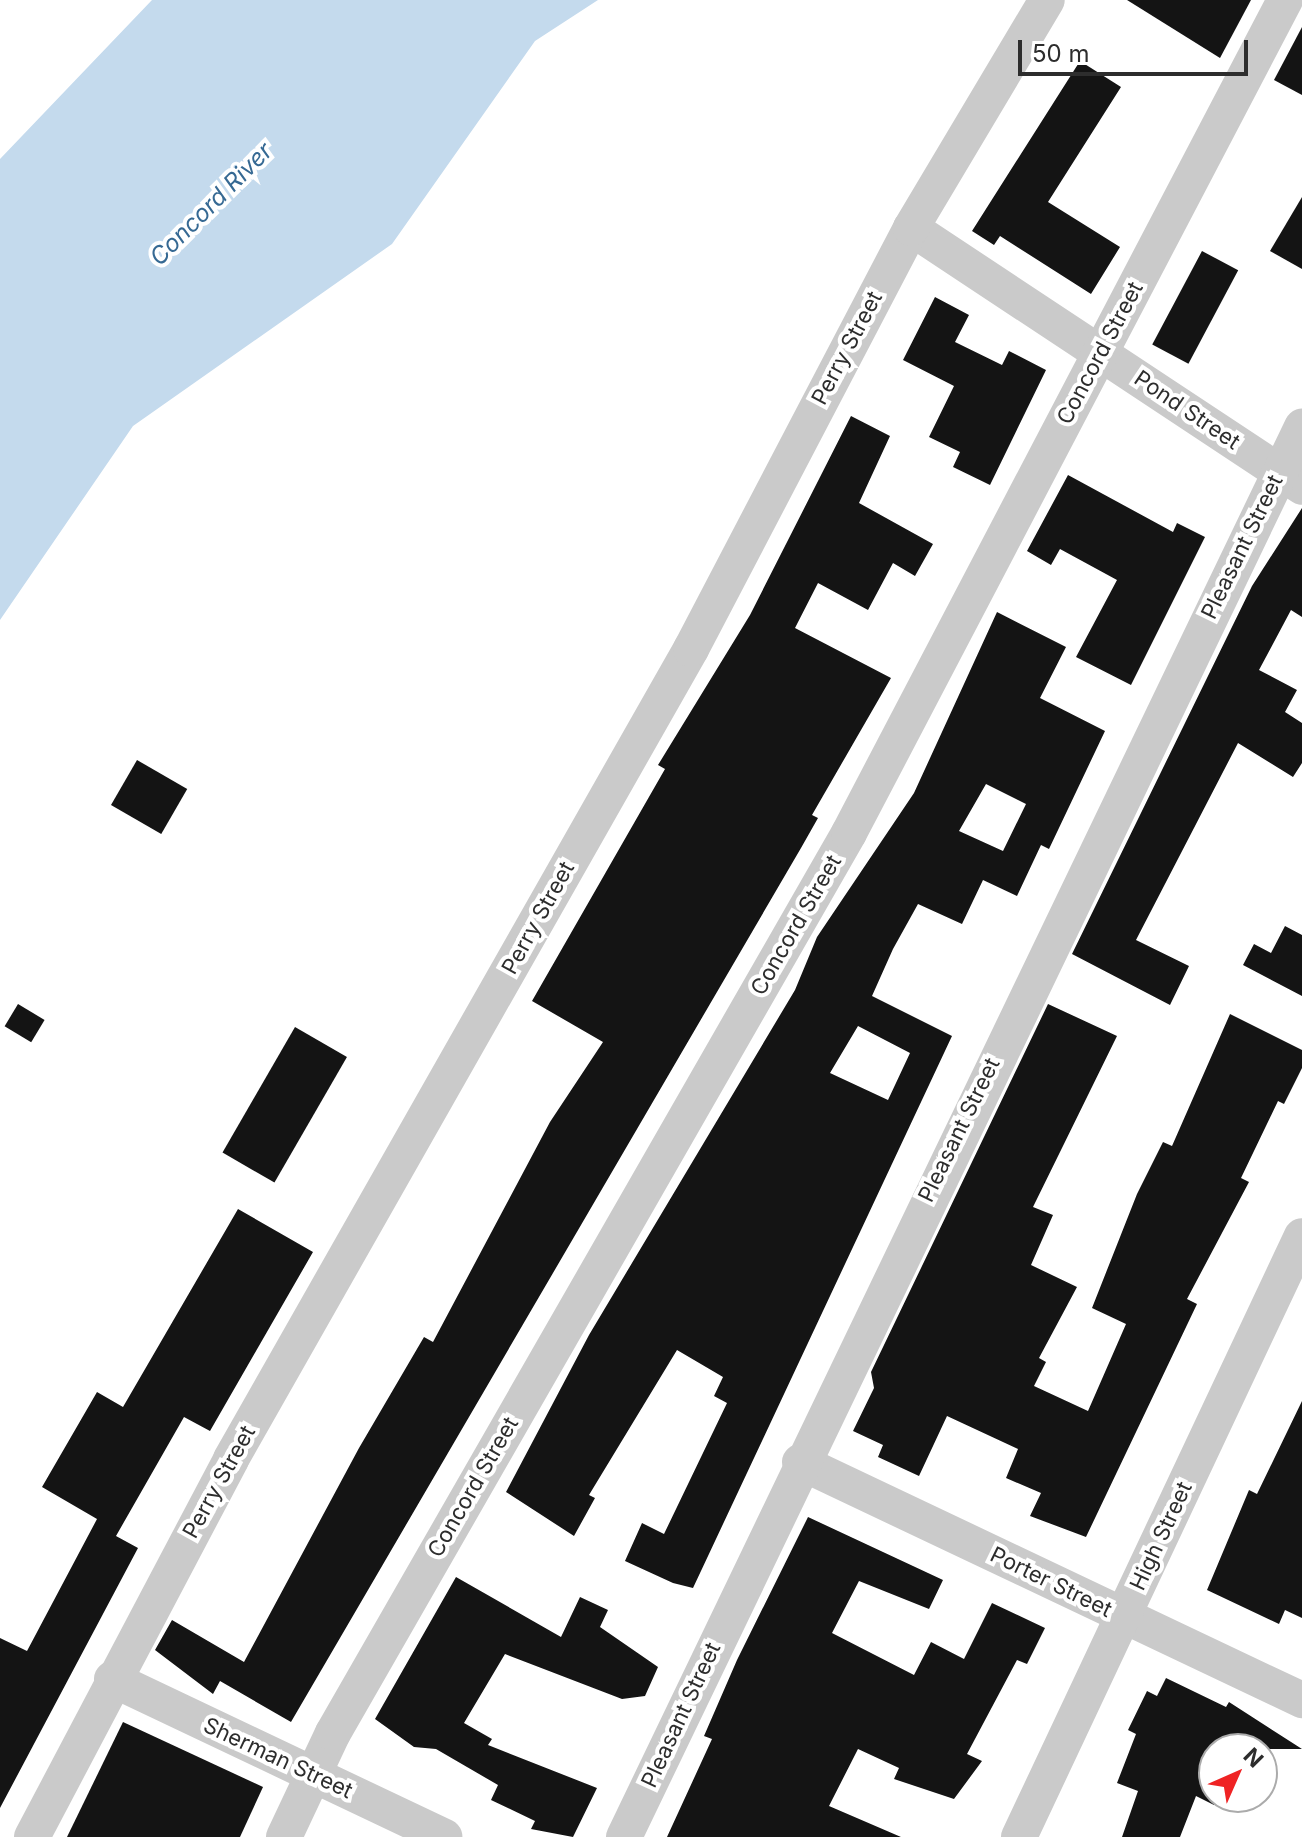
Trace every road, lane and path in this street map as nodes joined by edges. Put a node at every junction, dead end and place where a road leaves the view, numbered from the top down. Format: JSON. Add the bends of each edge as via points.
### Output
{"nodes":[{"id":1,"x":1047,"y":0,"type":"edge"},
{"id":2,"x":1285,"y":0,"type":"edge"},
{"id":3,"x":911,"y":228,"type":"junction"},
{"id":4,"x":1100,"y":351,"type":"junction"},
{"id":5,"x":1302,"y":427,"type":"edge"},
{"id":6,"x":1290,"y":479,"type":"edge"},
{"id":7,"x":1302,"y":1236,"type":"edge"},
{"id":8,"x":800,"y":1462,"type":"junction"},
{"id":9,"x":1123,"y":1617,"type":"junction"},
{"id":10,"x":112,"y":1679,"type":"junction"},
{"id":11,"x":1302,"y":1700,"type":"edge"},
{"id":12,"x":313,"y":1774,"type":"junction"},
{"id":13,"x":32,"y":1837,"type":"edge"},
{"id":14,"x":284,"y":1837,"type":"edge"},
{"id":15,"x":444,"y":1837,"type":"edge"},
{"id":16,"x":624,"y":1837,"type":"edge"},
{"id":17,"x":1019,"y":1837,"type":"edge"}],
"edges":[{"from":1,"to":3,"type":"street","name":"Perry Street"},
{"from":2,"to":4,"type":"street","name":"Concord Street"},
{"from":3,"to":4,"type":"street","name":"Pond Street"},
{"from":3,"to":10,"type":"street","name":"Perry Street","via":[[691,649]]},
{"from":4,"to":6,"type":"street","name":"Pond Street"},
{"from":4,"to":12,"type":"street","name":"Concord Street","via":[[849,833]]},
{"from":5,"to":6,"type":"street","name":"Pleasant Street"},
{"from":6,"to":8,"type":"street","name":"Pleasant Street"},
{"from":7,"to":9,"type":"street","name":"High Street"},
{"from":8,"to":9,"type":"street","name":"Porter Street"},
{"from":8,"to":16,"type":"street","name":"Pleasant Street"},
{"from":9,"to":11,"type":"street","name":"Porter Street"},
{"from":9,"to":17,"type":"street","name":"High Street"},
{"from":10,"to":12,"type":"street","name":"Sherman Street"},
{"from":10,"to":13,"type":"street","name":"Perry Street"},
{"from":12,"to":14,"type":"street","name":"Concord Street"},
{"from":12,"to":15,"type":"street","name":"Sherman Street"}]}
